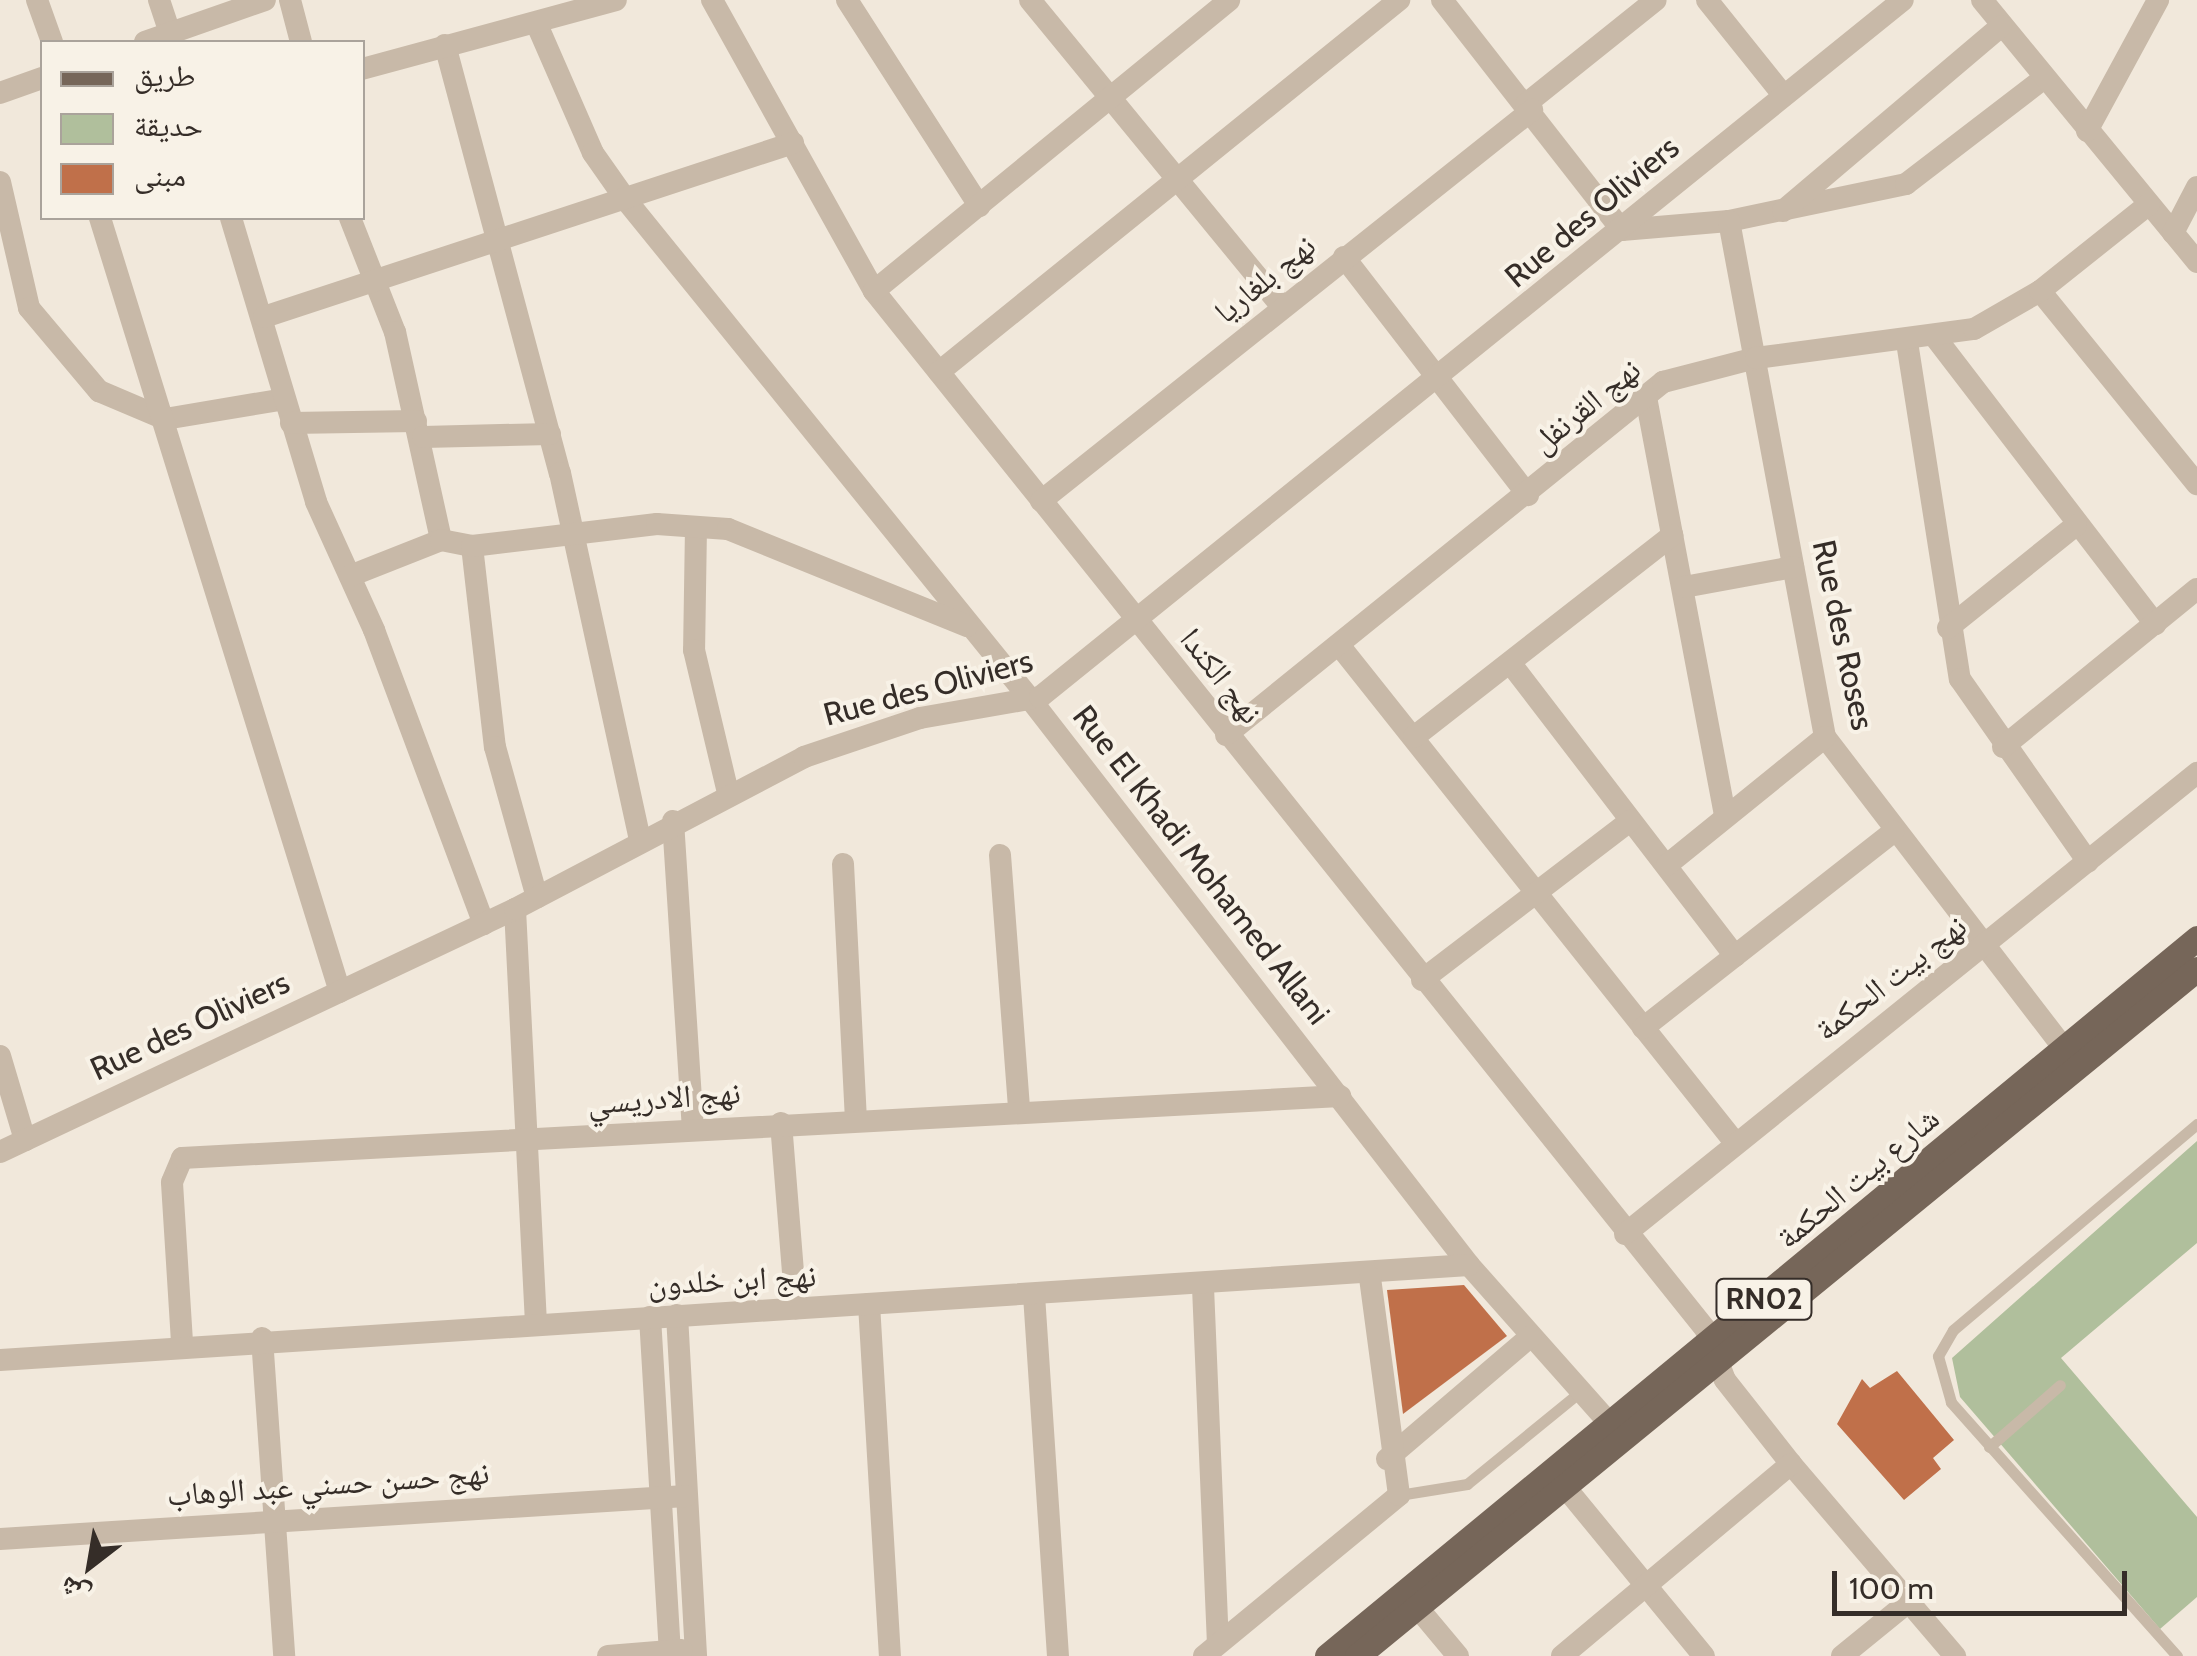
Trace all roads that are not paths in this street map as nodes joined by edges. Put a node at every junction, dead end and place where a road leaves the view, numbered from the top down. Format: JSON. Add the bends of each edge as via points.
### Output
{"nodes":[{"id":1,"x":37,"y":0,"type":"edge"},
{"id":2,"x":159,"y":0,"type":"edge"},
{"id":3,"x":264,"y":0,"type":"edge"},
{"id":4,"x":290,"y":0,"type":"edge"},
{"id":5,"x":616,"y":0,"type":"edge"},
{"id":6,"x":712,"y":0,"type":"edge"},
{"id":7,"x":847,"y":0,"type":"edge"},
{"id":8,"x":1030,"y":0,"type":"edge"},
{"id":9,"x":1229,"y":0,"type":"edge"},
{"id":10,"x":1398,"y":0,"type":"edge"},
{"id":11,"x":1442,"y":0,"type":"edge"},
{"id":12,"x":1656,"y":0,"type":"edge"},
{"id":13,"x":1707,"y":0,"type":"edge"},
{"id":14,"x":1903,"y":0,"type":"edge"},
{"id":15,"x":1982,"y":0,"type":"edge"},
{"id":16,"x":2158,"y":0,"type":"edge"},
{"id":17,"x":1625,"y":9,"type":"edge"},
{"id":18,"x":2002,"y":26,"type":"junction"},
{"id":19,"x":538,"y":27,"type":"junction"},
{"id":20,"x":171,"y":38,"type":"edge"},
{"id":21,"x":51,"y":40,"type":"edge"},
{"id":22,"x":300,"y":40,"type":"edge"},
{"id":23,"x":445,"y":45,"type":"junction"},
{"id":24,"x":365,"y":68,"type":"edge"},
{"id":25,"x":2044,"y":78,"type":"junction"},
{"id":26,"x":40,"y":79,"type":"edge"},
{"id":27,"x":0,"y":92,"type":"edge"},
{"id":28,"x":1106,"y":95,"type":"junction"},
{"id":29,"x":1783,"y":95,"type":"junction"},
{"id":30,"x":1529,"y":107,"type":"junction"},
{"id":31,"x":2087,"y":132,"type":"junction"},
{"id":32,"x":792,"y":143,"type":"junction"},
{"id":33,"x":1180,"y":178,"type":"junction"},
{"id":34,"x":0,"y":182,"type":"edge"},
{"id":35,"x":2197,"y":187,"type":"edge"},
{"id":36,"x":626,"y":200,"type":"junction"},
{"id":37,"x":2149,"y":204,"type":"junction"},
{"id":38,"x":978,"y":206,"type":"junction"},
{"id":39,"x":1781,"y":212,"type":"junction"},
{"id":40,"x":100,"y":220,"type":"edge"},
{"id":41,"x":232,"y":220,"type":"edge"},
{"id":42,"x":351,"y":220,"type":"edge"},
{"id":43,"x":1729,"y":221,"type":"junction"},
{"id":44,"x":1622,"y":230,"type":"junction"},
{"id":45,"x":2173,"y":233,"type":"junction"},
{"id":46,"x":500,"y":241,"type":"junction"},
{"id":47,"x":1344,"y":257,"type":"junction"},
{"id":48,"x":2197,"y":262,"type":"edge"},
{"id":49,"x":370,"y":286,"type":"junction"},
{"id":50,"x":874,"y":290,"type":"junction"},
{"id":51,"x":2040,"y":290,"type":"junction"},
{"id":52,"x":1282,"y":307,"type":"junction"},
{"id":53,"x":264,"y":317,"type":"junction"},
{"id":54,"x":1936,"y":337,"type":"junction"},
{"id":55,"x":1907,"y":342,"type":"junction"},
{"id":56,"x":1756,"y":358,"type":"junction"},
{"id":57,"x":939,"y":372,"type":"junction"},
{"id":58,"x":1438,"y":381,"type":"junction"},
{"id":59,"x":1646,"y":397,"type":"junction"},
{"id":60,"x":284,"y":400,"type":"junction"},
{"id":61,"x":165,"y":418,"type":"junction"},
{"id":62,"x":291,"y":422,"type":"junction"},
{"id":63,"x":419,"y":429,"type":"junction"},
{"id":64,"x":550,"y":434,"type":"junction"},
{"id":65,"x":2188,"y":455,"type":"edge"},
{"id":66,"x":2197,"y":484,"type":"edge"},
{"id":67,"x":1528,"y":495,"type":"junction"},
{"id":68,"x":1041,"y":501,"type":"junction"},
{"id":69,"x":2076,"y":526,"type":"junction"},
{"id":70,"x":696,"y":527,"type":"junction"},
{"id":71,"x":573,"y":531,"type":"junction"},
{"id":72,"x":1673,"y":535,"type":"junction"},
{"id":73,"x":441,"y":540,"type":"junction"},
{"id":74,"x":472,"y":546,"type":"junction"},
{"id":75,"x":1793,"y":567,"type":"junction"},
{"id":76,"x":350,"y":576,"type":"junction"},
{"id":77,"x":1684,"y":587,"type":"junction"},
{"id":78,"x":2197,"y":589,"type":"edge"},
{"id":79,"x":1136,"y":621,"type":"junction"},
{"id":80,"x":2155,"y":624,"type":"junction"},
{"id":81,"x":966,"y":626,"type":"junction"},
{"id":82,"x":1948,"y":628,"type":"junction"},
{"id":83,"x":1343,"y":650,"type":"junction"},
{"id":84,"x":1511,"y":664,"type":"junction"},
{"id":85,"x":1031,"y":700,"type":"junction"},
{"id":86,"x":1226,"y":735,"type":"junction"},
{"id":87,"x":1414,"y":737,"type":"junction"},
{"id":88,"x":1825,"y":738,"type":"junction"},
{"id":89,"x":2003,"y":747,"type":"junction"},
{"id":90,"x":2197,"y":773,"type":"edge"},
{"id":91,"x":728,"y":793,"type":"junction"},
{"id":92,"x":1725,"y":816,"type":"junction"},
{"id":93,"x":674,"y":821,"type":"junction"},
{"id":94,"x":1630,"y":821,"type":"junction"},
{"id":95,"x":1893,"y":832,"type":"junction"},
{"id":96,"x":640,"y":840,"type":"junction"},
{"id":97,"x":1000,"y":855,"type":"dead end"},
{"id":98,"x":2088,"y":862,"type":"junction"},
{"id":99,"x":844,"y":864,"type":"dead end"},
{"id":100,"x":1666,"y":865,"type":"junction"},
{"id":101,"x":1538,"y":893,"type":"junction"},
{"id":102,"x":537,"y":896,"type":"junction"},
{"id":103,"x":515,"y":909,"type":"junction"},
{"id":104,"x":484,"y":924,"type":"junction"},
{"id":105,"x":2197,"y":938,"type":"edge"},
{"id":106,"x":1985,"y":947,"type":"junction"},
{"id":107,"x":1735,"y":956,"type":"junction"},
{"id":108,"x":2197,"y":970,"type":"edge"},
{"id":109,"x":1422,"y":980,"type":"junction"},
{"id":110,"x":340,"y":992,"type":"junction"},
{"id":111,"x":1643,"y":1028,"type":"junction"},
{"id":112,"x":2064,"y":1049,"type":"junction"},
{"id":113,"x":0,"y":1056,"type":"edge"},
{"id":114,"x":1340,"y":1096,"type":"junction"},
{"id":115,"x":1019,"y":1110,"type":"junction"},
{"id":116,"x":856,"y":1120,"type":"junction"},
{"id":117,"x":781,"y":1123,"type":"junction"},
{"id":118,"x":2197,"y":1124,"type":"edge"},
{"id":119,"x":693,"y":1128,"type":"junction"},
{"id":120,"x":25,"y":1140,"type":"junction"},
{"id":121,"x":529,"y":1140,"type":"junction"},
{"id":122,"x":1733,"y":1140,"type":"junction"},
{"id":123,"x":0,"y":1152,"type":"edge"},
{"id":124,"x":1626,"y":1234,"type":"junction"},
{"id":125,"x":1469,"y":1265,"type":"junction"},
{"id":126,"x":1370,"y":1277,"type":"junction"},
{"id":127,"x":1204,"y":1287,"type":"junction"},
{"id":128,"x":1034,"y":1295,"type":"junction"},
{"id":129,"x":870,"y":1304,"type":"junction"},
{"id":130,"x":796,"y":1308,"type":"junction"},
{"id":131,"x":678,"y":1315,"type":"junction"},
{"id":132,"x":650,"y":1317,"type":"junction"},
{"id":133,"x":536,"y":1322,"type":"junction"},
{"id":134,"x":1531,"y":1336,"type":"junction"},
{"id":135,"x":262,"y":1338,"type":"junction"},
{"id":136,"x":182,"y":1342,"type":"junction"},
{"id":137,"x":1713,"y":1354,"type":"junction"},
{"id":138,"x":0,"y":1360,"type":"edge"},
{"id":139,"x":2060,"y":1385,"type":"dead end"},
{"id":140,"x":1580,"y":1392,"type":"junction"},
{"id":141,"x":1617,"y":1432,"type":"junction"},
{"id":142,"x":1989,"y":1446,"type":"junction"},
{"id":143,"x":1388,"y":1460,"type":"junction"},
{"id":144,"x":1791,"y":1464,"type":"junction"},
{"id":145,"x":1565,"y":1487,"type":"junction"},
{"id":146,"x":1399,"y":1495,"type":"junction"},
{"id":147,"x":686,"y":1496,"type":"junction"},
{"id":148,"x":660,"y":1497,"type":"junction"},
{"id":149,"x":274,"y":1519,"type":"junction"},
{"id":150,"x":0,"y":1539,"type":"edge"},
{"id":151,"x":1648,"y":1588,"type":"junction"},
{"id":152,"x":1907,"y":1603,"type":"junction"},
{"id":153,"x":1417,"y":1607,"type":"junction"},
{"id":154,"x":1211,"y":1649,"type":"edge"},
{"id":155,"x":696,"y":1652,"type":"edge"},
{"id":156,"x":670,"y":1654,"type":"edge"},
{"id":157,"x":284,"y":1656,"type":"edge"},
{"id":158,"x":608,"y":1656,"type":"edge"},
{"id":159,"x":890,"y":1656,"type":"edge"},
{"id":160,"x":1058,"y":1656,"type":"edge"},
{"id":161,"x":1327,"y":1656,"type":"edge"},
{"id":162,"x":1358,"y":1656,"type":"edge"},
{"id":163,"x":1458,"y":1656,"type":"edge"},
{"id":164,"x":1562,"y":1656,"type":"edge"},
{"id":165,"x":1704,"y":1656,"type":"edge"},
{"id":166,"x":1842,"y":1656,"type":"edge"},
{"id":167,"x":1954,"y":1656,"type":"edge"},
{"id":168,"x":2177,"y":1656,"type":"edge"}],
"edges":[{"from":1,"to":21,"type":"street"},
{"from":2,"to":20,"type":"street"},
{"from":3,"to":20,"type":"street"},
{"from":4,"to":22,"type":"street"},
{"from":5,"to":19,"type":"street"},
{"from":6,"to":32,"type":"street","name":"نهج الكندا"},
{"from":7,"to":38,"type":"street","via":[[920,128]]},
{"from":8,"to":28,"type":"street"},
{"from":9,"to":28,"type":"street"},
{"from":10,"to":33,"type":"street"},
{"from":11,"to":30,"type":"street"},
{"from":12,"to":17,"type":"street","name":"نهج بلغاريا"},
{"from":13,"to":29,"type":"street"},
{"from":14,"to":29,"type":"street","name":"Rue des Oliviers"},
{"from":15,"to":18,"type":"street"},
{"from":16,"to":31,"type":"street"},
{"from":17,"to":30,"type":"street","name":"نهج بلغاريا"},
{"from":18,"to":25,"type":"street"},
{"from":18,"to":39,"type":"street"},
{"from":19,"to":23,"type":"street"},
{"from":19,"to":36,"type":"street","name":"Rue El Khadi Mohamed Allani","via":[[593,153]]},
{"from":23,"to":24,"type":"street"},
{"from":23,"to":46,"type":"street"},
{"from":25,"to":31,"type":"street"},
{"from":25,"to":39,"type":"street","via":[[1906,184]]},
{"from":26,"to":27,"type":"street"},
{"from":28,"to":33,"type":"street"},
{"from":28,"to":38,"type":"street"},
{"from":29,"to":44,"type":"street","name":"Rue des Oliviers"},
{"from":30,"to":44,"type":"street"},
{"from":30,"to":47,"type":"street","name":"نهج بلغاريا"},
{"from":31,"to":37,"type":"street"},
{"from":32,"to":36,"type":"street"},
{"from":32,"to":50,"type":"street","name":"نهج الكندا"},
{"from":33,"to":52,"type":"street"},
{"from":33,"to":57,"type":"street"},
{"from":34,"to":61,"type":"street","via":[[30,308],[48,338],[99,391]]},
{"from":35,"to":45,"type":"street"},
{"from":36,"to":46,"type":"street"},
{"from":36,"to":81,"type":"street","name":"Rue El Khadi Mohamed Allani"},
{"from":37,"to":45,"type":"street"},
{"from":37,"to":51,"type":"street","name":"نهج القرنفل"},
{"from":38,"to":50,"type":"street"},
{"from":39,"to":43,"type":"street"},
{"from":40,"to":61,"type":"street","via":[[118,297]]},
{"from":41,"to":53,"type":"street"},
{"from":42,"to":49,"type":"street"},
{"from":43,"to":44,"type":"street"},
{"from":43,"to":56,"type":"street","name":"Rue des Roses"},
{"from":44,"to":58,"type":"street","name":"Rue des Oliviers"},
{"from":45,"to":48,"type":"street"},
{"from":46,"to":49,"type":"street"},
{"from":46,"to":64,"type":"street"},
{"from":47,"to":52,"type":"street","name":"نهج بلغاريا"},
{"from":47,"to":58,"type":"street"},
{"from":49,"to":53,"type":"street"},
{"from":49,"to":63,"type":"street","via":[[395,332]]},
{"from":50,"to":57,"type":"street","name":"نهج الكندا"},
{"from":51,"to":54,"type":"street","name":"نهج القرنفل","via":[[1994,321]]},
{"from":51,"to":65,"type":"street"},
{"from":52,"to":68,"type":"street","name":"نهج بلغاريا"},
{"from":53,"to":60,"type":"street"},
{"from":54,"to":55,"type":"street","name":"نهج القرنفل"},
{"from":54,"to":69,"type":"street"},
{"from":55,"to":56,"type":"street","name":"نهج القرنفل"},
{"from":55,"to":82,"type":"street"},
{"from":56,"to":59,"type":"street","name":"نهج القرنفل","via":[[1692,370]]},
{"from":56,"to":75,"type":"street","name":"Rue des Roses"},
{"from":57,"to":68,"type":"street","name":"نهج الكندا"},
{"from":58,"to":67,"type":"street"},
{"from":58,"to":79,"type":"street","name":"Rue des Oliviers"},
{"from":59,"to":67,"type":"street","name":"نهج القرنفل"},
{"from":59,"to":72,"type":"street"},
{"from":60,"to":61,"type":"street"},
{"from":60,"to":62,"type":"street"},
{"from":61,"to":110,"type":"street"},
{"from":62,"to":63,"type":"street"},
{"from":62,"to":76,"type":"street"},
{"from":63,"to":64,"type":"street"},
{"from":63,"to":73,"type":"street"},
{"from":64,"to":71,"type":"street"},
{"from":65,"to":66,"type":"street"},
{"from":67,"to":83,"type":"street","name":"نهج القرنفل"},
{"from":68,"to":79,"type":"street","name":"نهج الكندا"},
{"from":69,"to":80,"type":"street"},
{"from":69,"to":82,"type":"street"},
{"from":70,"to":71,"type":"street"},
{"from":70,"to":81,"type":"street","via":[[758,538]]},
{"from":70,"to":91,"type":"street","via":[[694,650]]},
{"from":71,"to":74,"type":"street"},
{"from":71,"to":96,"type":"street"},
{"from":72,"to":77,"type":"street"},
{"from":72,"to":84,"type":"street"},
{"from":73,"to":74,"type":"street"},
{"from":73,"to":76,"type":"street"},
{"from":74,"to":102,"type":"street","via":[[495,747]]},
{"from":75,"to":77,"type":"street"},
{"from":75,"to":88,"type":"street","name":"Rue des Roses"},
{"from":76,"to":104,"type":"street"},
{"from":77,"to":92,"type":"street"},
{"from":78,"to":80,"type":"street"},
{"from":79,"to":85,"type":"street","name":"Rue des Oliviers"},
{"from":79,"to":86,"type":"street","name":"نهج الكندا"},
{"from":80,"to":89,"type":"street"},
{"from":81,"to":85,"type":"street","name":"Rue El Khadi Mohamed Allani"},
{"from":82,"to":89,"type":"street","via":[[1968,701]]},
{"from":83,"to":86,"type":"street","name":"نهج القرنفل"},
{"from":83,"to":87,"type":"street"},
{"from":84,"to":87,"type":"street"},
{"from":84,"to":94,"type":"street"},
{"from":85,"to":91,"type":"street","name":"Rue des Oliviers","via":[[920,718]]},
{"from":85,"to":114,"type":"street","name":"Rue El Khadi Mohamed Allani"},
{"from":86,"to":109,"type":"street","name":"نهج الكندا"},
{"from":87,"to":101,"type":"street"},
{"from":88,"to":92,"type":"street"},
{"from":88,"to":95,"type":"street","name":"Rue des Roses"},
{"from":89,"to":98,"type":"street"},
{"from":90,"to":98,"type":"street","name":"نهج بيت الحكمة"},
{"from":91,"to":93,"type":"street","name":"Rue des Oliviers"},
{"from":92,"to":100,"type":"street"},
{"from":93,"to":96,"type":"street","name":"Rue des Oliviers"},
{"from":93,"to":119,"type":"street"},
{"from":94,"to":100,"type":"street"},
{"from":94,"to":101,"type":"street"},
{"from":95,"to":106,"type":"street","name":"Rue des Roses"},
{"from":95,"to":107,"type":"street"},
{"from":96,"to":102,"type":"street","name":"Rue des Oliviers"},
{"from":97,"to":115,"type":"street"},
{"from":98,"to":106,"type":"street","name":"نهج بيت الحكمة"},
{"from":99,"to":116,"type":"street"},
{"from":100,"to":107,"type":"street"},
{"from":101,"to":109,"type":"street"},
{"from":101,"to":111,"type":"street"},
{"from":102,"to":103,"type":"street","name":"Rue des Oliviers"},
{"from":103,"to":104,"type":"street","name":"Rue des Oliviers"},
{"from":103,"to":121,"type":"street"},
{"from":104,"to":110,"type":"street","name":"Rue des Oliviers"},
{"from":105,"to":112,"type":"main road","name":"شارع بيت الحكمة","number":"RN02"},
{"from":106,"to":112,"type":"street","name":"Rue des Roses"},
{"from":106,"to":122,"type":"street","name":"نهج بيت الحكمة"},
{"from":107,"to":111,"type":"street"},
{"from":108,"to":137,"type":"main road","name":"شارع بيت الحكمة","number":"RN02"},
{"from":109,"to":124,"type":"street","name":"نهج الكندا"},
{"from":110,"to":120,"type":"street","name":"Rue des Oliviers"},
{"from":111,"to":122,"type":"street"},
{"from":112,"to":137,"type":"main road","name":"شارع بيت الحكمة","number":"RN02"},
{"from":113,"to":120,"type":"street"},
{"from":114,"to":115,"type":"street","name":"نهج الادريسي"},
{"from":114,"to":125,"type":"street","name":"Rue El Khadi Mohamed Allani"},
{"from":115,"to":116,"type":"street","name":"نهج الادريسي"},
{"from":116,"to":117,"type":"street","name":"نهج الادريسي"},
{"from":117,"to":119,"type":"street","name":"نهج الادريسي"},
{"from":117,"to":130,"type":"street"},
{"from":118,"to":142,"type":"lane","via":[[1953,1330],[1938,1356],[1939,1380]]},
{"from":119,"to":121,"type":"street","name":"نهج الادريسي"},
{"from":120,"to":123,"type":"street","name":"Rue des Oliviers"},
{"from":121,"to":133,"type":"street"},
{"from":121,"to":136,"type":"street","name":"نهج الادريسي","via":[[182,1158],[172,1182]]},
{"from":122,"to":124,"type":"street","name":"نهج بيت الحكمة"},
{"from":124,"to":137,"type":"street","name":"نهج الكندا"},
{"from":125,"to":126,"type":"street","name":"نهج ابن خلدون"},
{"from":125,"to":134,"type":"street","name":"Rue El Khadi Mohamed Allani"},
{"from":126,"to":127,"type":"street","name":"نهج ابن خلدون"},
{"from":126,"to":143,"type":"street"},
{"from":127,"to":128,"type":"street","name":"نهج ابن خلدون"},
{"from":127,"to":154,"type":"street"},
{"from":128,"to":129,"type":"street","name":"نهج ابن خلدون"},
{"from":128,"to":160,"type":"street"},
{"from":129,"to":130,"type":"street","name":"نهج ابن خلدون"},
{"from":129,"to":159,"type":"street"},
{"from":130,"to":131,"type":"street","name":"نهج ابن خلدون"},
{"from":131,"to":132,"type":"street","name":"نهج ابن خلدون"},
{"from":131,"to":147,"type":"street"},
{"from":132,"to":133,"type":"street","name":"نهج ابن خلدون"},
{"from":132,"to":148,"type":"street"},
{"from":133,"to":135,"type":"street","name":"نهج ابن خلدون"},
{"from":134,"to":140,"type":"street","name":"Rue El Khadi Mohamed Allani"},
{"from":134,"to":143,"type":"street"},
{"from":135,"to":136,"type":"street","name":"نهج ابن خلدون"},
{"from":135,"to":149,"type":"street"},
{"from":136,"to":138,"type":"street","name":"نهج ابن خلدون"},
{"from":137,"to":141,"type":"main road","name":"شارع بيت الحكمة","number":"RN02"},
{"from":137,"to":144,"type":"street","name":"نهج الكندا"},
{"from":139,"to":142,"type":"lane"},
{"from":140,"to":141,"type":"street","name":"Rue El Khadi Mohamed Allani"},
{"from":140,"to":146,"type":"lane","via":[[1468,1484]]},
{"from":141,"to":145,"type":"main road","name":"شارع بيت الحكمة","number":"RN02"},
{"from":141,"to":161,"type":"main road","name":"شارع بيت الحكمة","number":"RN02"},
{"from":142,"to":168,"type":"lane"},
{"from":143,"to":146,"type":"street"},
{"from":144,"to":151,"type":"street"},
{"from":144,"to":152,"type":"street","name":"نهج الكندا"},
{"from":145,"to":151,"type":"street"},
{"from":145,"to":153,"type":"main road","name":"شارع بيت الحكمة","number":"RN02"},
{"from":146,"to":154,"type":"street"},
{"from":147,"to":148,"type":"street","name":"نهج حسن حسني عبد الوهاب"},
{"from":147,"to":155,"type":"street"},
{"from":148,"to":149,"type":"street","name":"نهج حسن حسني عبد الوهاب"},
{"from":148,"to":156,"type":"street"},
{"from":149,"to":150,"type":"street","name":"نهج حسن حسني عبد الوهاب"},
{"from":149,"to":157,"type":"street"},
{"from":151,"to":164,"type":"street"},
{"from":151,"to":165,"type":"street"},
{"from":152,"to":166,"type":"street"},
{"from":152,"to":167,"type":"street","name":"نهج الكندا"},
{"from":153,"to":162,"type":"main road","name":"شارع بيت الحكمة","number":"RN02"},
{"from":153,"to":163,"type":"street"},
{"from":155,"to":156,"type":"street"},
{"from":156,"to":158,"type":"street"}]}
